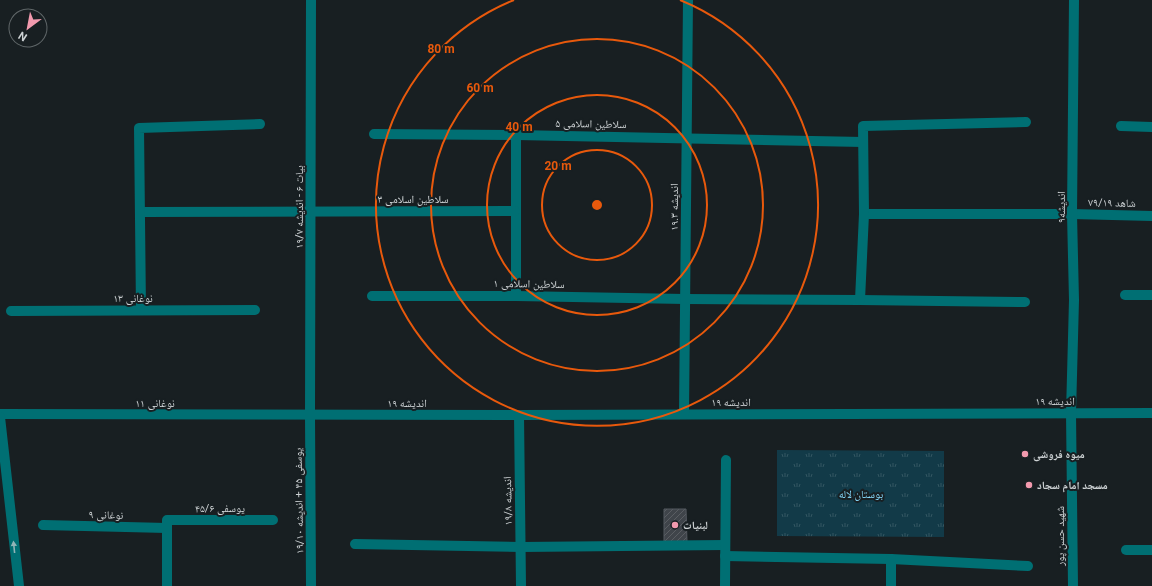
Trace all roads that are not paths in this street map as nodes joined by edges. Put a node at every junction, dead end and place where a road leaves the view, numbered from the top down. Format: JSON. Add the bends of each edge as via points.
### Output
{"nodes":[{"id":1,"x":311,"y":0,"type":"edge"},
{"id":2,"x":688,"y":0,"type":"edge"},
{"id":3,"x":1074,"y":0,"type":"edge"},
{"id":4,"x":1026,"y":122,"type":"dead end"},
{"id":5,"x":260,"y":124,"type":"dead end"},
{"id":6,"x":1121,"y":126,"type":"dead end"},
{"id":7,"x":1152,"y":127,"type":"edge"},
{"id":8,"x":374,"y":134,"type":"dead end"},
{"id":9,"x":516,"y":134,"type":"junction"},
{"id":10,"x":686,"y":138,"type":"junction"},
{"id":11,"x":863,"y":142,"type":"junction"},
{"id":12,"x":311,"y":211,"type":"junction"},
{"id":13,"x":515,"y":211,"type":"junction"},
{"id":14,"x":140,"y":212,"type":"junction"},
{"id":15,"x":864,"y":214,"type":"junction"},
{"id":16,"x":1072,"y":214,"type":"junction"},
{"id":17,"x":1152,"y":216,"type":"edge"},
{"id":18,"x":1125,"y":295,"type":"dead end"},
{"id":19,"x":1152,"y":295,"type":"edge"},
{"id":20,"x":372,"y":296,"type":"dead end"},
{"id":21,"x":516,"y":296,"type":"junction"},
{"id":22,"x":685,"y":299,"type":"junction"},
{"id":23,"x":860,"y":300,"type":"junction"},
{"id":24,"x":1025,"y":302,"type":"dead end"},
{"id":25,"x":141,"y":310,"type":"junction"},
{"id":26,"x":254,"y":310,"type":"dead end"},
{"id":27,"x":11,"y":311,"type":"dead end"},
{"id":28,"x":1071,"y":413,"type":"junction"},
{"id":29,"x":1152,"y":413,"type":"edge"},
{"id":30,"x":684,"y":414,"type":"junction"},
{"id":31,"x":310,"y":415,"type":"junction"},
{"id":32,"x":519,"y":415,"type":"junction"},
{"id":33,"x":0,"y":416,"type":"edge"},
{"id":34,"x":726,"y":460,"type":"dead end"},
{"id":35,"x":273,"y":520,"type":"dead end"},
{"id":36,"x":167,"y":524,"type":"junction"},
{"id":37,"x":43,"y":525,"type":"dead end"},
{"id":38,"x":355,"y":544,"type":"dead end"},
{"id":39,"x":725,"y":545,"type":"junction"},
{"id":40,"x":521,"y":547,"type":"junction"},
{"id":41,"x":1126,"y":550,"type":"dead end"},
{"id":42,"x":1152,"y":550,"type":"edge"},
{"id":43,"x":725,"y":556,"type":"junction"},
{"id":44,"x":891,"y":559,"type":"junction"},
{"id":45,"x":1028,"y":566,"type":"dead end"},
{"id":46,"x":19,"y":586,"type":"edge"},
{"id":47,"x":167,"y":586,"type":"edge"},
{"id":48,"x":312,"y":586,"type":"edge"},
{"id":49,"x":521,"y":586,"type":"edge"},
{"id":50,"x":725,"y":586,"type":"edge"},
{"id":51,"x":891,"y":586,"type":"edge"},
{"id":52,"x":1072,"y":586,"type":"edge"}],
"edges":[{"from":1,"to":12,"type":"street","name":"بیات ۶ - اندیشه ۱۹/۷"},
{"from":2,"to":10,"type":"street","name":"اندیشه ۱۹.۳"},
{"from":3,"to":16,"type":"street","name":"اندیشه۹"},
{"from":4,"to":11,"type":"street","via":[[863,126]]},
{"from":5,"to":14,"type":"street","via":[[139,128]]},
{"from":6,"to":7,"type":"street"},
{"from":8,"to":9,"type":"street","name":"سلاطین اسلامی ۵"},
{"from":9,"to":10,"type":"street","name":"سلاطین اسلامی ۵"},
{"from":9,"to":13,"type":"street"},
{"from":10,"to":11,"type":"street","name":"سلاطین اسلامی ۵"},
{"from":10,"to":22,"type":"street","name":"اندیشه ۱۹.۳"},
{"from":11,"to":15,"type":"street"},
{"from":12,"to":13,"type":"street","name":"سلاطین اسلامی ۳"},
{"from":12,"to":14,"type":"street","name":"سلاطین اسلامی ۳"},
{"from":12,"to":31,"type":"street","name":"بیات ۶ - اندیشه ۱۹/۷"},
{"from":13,"to":21,"type":"street"},
{"from":14,"to":25,"type":"street"},
{"from":15,"to":16,"type":"street","name":"شاهد ۷۹/۱۹"},
{"from":15,"to":23,"type":"street"},
{"from":16,"to":17,"type":"street","name":"شاهد ۷۹/۱۹"},
{"from":16,"to":28,"type":"street","name":"اندیشه۹","via":[[1074,300]]},
{"from":18,"to":19,"type":"street"},
{"from":20,"to":21,"type":"street","name":"سلاطین اسلامی ۱"},
{"from":21,"to":22,"type":"street","name":"سلاطین اسلامی ۱"},
{"from":22,"to":23,"type":"street","name":"سلاطین اسلامی ۱"},
{"from":22,"to":30,"type":"street","name":"اندیشه ۱۹.۳"},
{"from":23,"to":24,"type":"street","name":"سلاطین اسلامی ۱"},
{"from":25,"to":26,"type":"street","name":"نوغانی ۱۳"},
{"from":25,"to":27,"type":"street","name":"نوغانی ۱۳"},
{"from":28,"to":29,"type":"street","name":"اندیشه ۱۹"},
{"from":28,"to":30,"type":"street","name":"اندیشه ۱۹"},
{"from":28,"to":52,"type":"street","name":"شهید حسن پور"},
{"from":30,"to":32,"type":"street","name":"اندیشه ۱۹"},
{"from":31,"to":32,"type":"street","name":"اندیشه ۱۹"},
{"from":31,"to":33,"type":"street","name":"نوغانی ۱۱"},
{"from":31,"to":48,"type":"street","name":"یوسفی ۴۵ + اندیشه ۱۹/۱۰"},
{"from":32,"to":40,"type":"street","name":"اندیشه ۱۹/۸"},
{"from":46,"to":33,"type":"street","one_way":true},
{"from":34,"to":39,"type":"street"},
{"from":35,"to":36,"type":"street","name":"یوسفی ۴۵/۶"},
{"from":36,"to":37,"type":"street","name":"نوغانی ۹"},
{"from":36,"to":47,"type":"street"},
{"from":38,"to":40,"type":"street"},
{"from":39,"to":40,"type":"street"},
{"from":39,"to":43,"type":"street"},
{"from":40,"to":49,"type":"street","name":"اندیشه ۱۹/۸"},
{"from":41,"to":42,"type":"street"},
{"from":43,"to":44,"type":"street"},
{"from":43,"to":50,"type":"street"},
{"from":44,"to":45,"type":"street"},
{"from":44,"to":51,"type":"street"}]}
